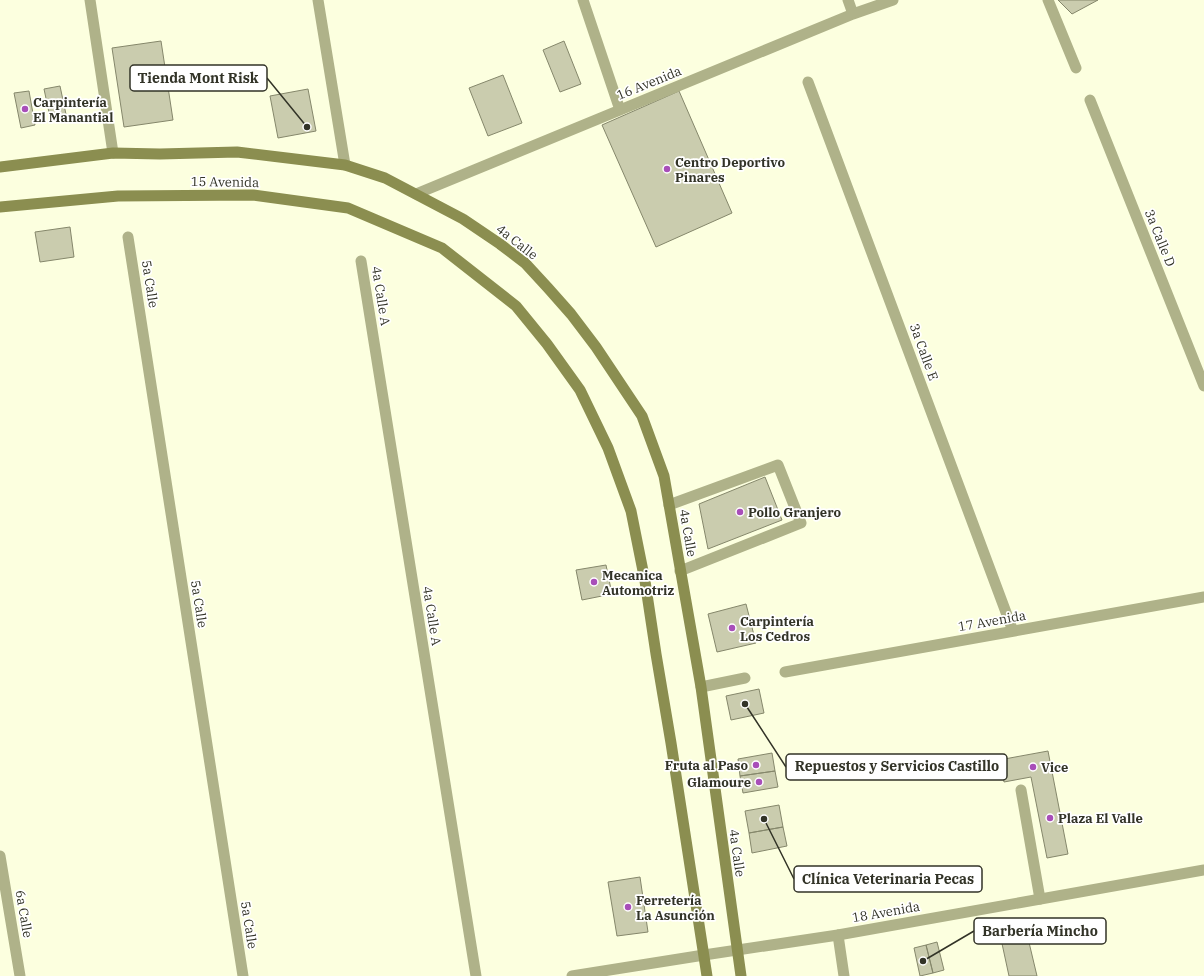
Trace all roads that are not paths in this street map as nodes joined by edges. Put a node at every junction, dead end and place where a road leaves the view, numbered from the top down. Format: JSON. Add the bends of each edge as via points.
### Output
{"nodes":[{"id":1,"x":90,"y":0,"type":"edge"},
{"id":2,"x":318,"y":0,"type":"edge"},
{"id":3,"x":583,"y":0,"type":"edge"},
{"id":4,"x":848,"y":0,"type":"edge"},
{"id":5,"x":893,"y":0,"type":"edge"},
{"id":6,"x":1048,"y":0,"type":"edge"},
{"id":7,"x":853,"y":14,"type":"junction"},
{"id":8,"x":1076,"y":68,"type":"dead end"},
{"id":9,"x":808,"y":82,"type":"dead end"},
{"id":10,"x":1090,"y":100,"type":"dead end"},
{"id":11,"x":620,"y":110,"type":"junction"},
{"id":12,"x":113,"y":153,"type":"junction"},
{"id":13,"x":345,"y":165,"type":"junction"},
{"id":14,"x":0,"y":167,"type":"edge"},
{"id":15,"x":416,"y":194,"type":"junction"},
{"id":16,"x":0,"y":207,"type":"edge"},
{"id":17,"x":128,"y":237,"type":"dead end"},
{"id":18,"x":361,"y":261,"type":"dead end"},
{"id":19,"x":1204,"y":386,"type":"edge"},
{"id":20,"x":669,"y":505,"type":"junction"},
{"id":21,"x":680,"y":571,"type":"junction"},
{"id":22,"x":1204,"y":597,"type":"edge"},
{"id":23,"x":1013,"y":631,"type":"junction"},
{"id":24,"x":785,"y":672,"type":"dead end"},
{"id":25,"x":745,"y":678,"type":"dead end"},
{"id":26,"x":700,"y":687,"type":"junction"},
{"id":27,"x":1021,"y":790,"type":"dead end"},
{"id":28,"x":0,"y":856,"type":"edge"},
{"id":29,"x":1204,"y":870,"type":"edge"},
{"id":30,"x":1040,"y":899,"type":"junction"},
{"id":31,"x":838,"y":935,"type":"junction"},
{"id":32,"x":736,"y":950,"type":"junction"},
{"id":33,"x":704,"y":955,"type":"junction"},
{"id":34,"x":20,"y":976,"type":"edge"},
{"id":35,"x":243,"y":976,"type":"edge"},
{"id":36,"x":476,"y":976,"type":"edge"},
{"id":37,"x":572,"y":976,"type":"edge"},
{"id":38,"x":707,"y":976,"type":"edge"},
{"id":39,"x":741,"y":976,"type":"edge"},
{"id":40,"x":844,"y":976,"type":"edge"}],
"edges":[{"from":1,"to":12,"type":"street"},
{"from":2,"to":13,"type":"street"},
{"from":3,"to":11,"type":"street"},
{"from":4,"to":7,"type":"street"},
{"from":5,"to":7,"type":"street","name":"16 Avenida"},
{"from":6,"to":8,"type":"street"},
{"from":7,"to":11,"type":"street","name":"16 Avenida"},
{"from":9,"to":23,"type":"street","name":"3a Calle E"},
{"from":10,"to":19,"type":"street","name":"3a Calle D"},
{"from":11,"to":15,"type":"street","name":"16 Avenida"},
{"from":12,"to":13,"type":"main road","via":[[237,152]]},
{"from":12,"to":14,"type":"main road"},
{"from":13,"to":15,"type":"main road","via":[[386,178]]},
{"from":15,"to":20,"type":"main road","name":"4a Calle","via":[[463,219],[525,263],[571,314],[642,416],[664,476]]},
{"from":16,"to":33,"type":"main road","name":"15 Avenida","via":[[118,196],[253,195],[348,208],[442,248],[516,306],[580,390],[608,448],[631,511],[645,581]]},
{"from":17,"to":35,"type":"street","name":"5a Calle"},
{"from":18,"to":36,"type":"street","name":"4a Calle A"},
{"from":20,"to":21,"type":"main road","name":"4a Calle"},
{"from":20,"to":21,"type":"street","via":[[778,465],[801,523]]},
{"from":21,"to":26,"type":"main road","name":"4a Calle"},
{"from":22,"to":23,"type":"street","name":"17 Avenida"},
{"from":23,"to":24,"type":"street","name":"17 Avenida"},
{"from":25,"to":26,"type":"street"},
{"from":26,"to":32,"type":"main road","name":"4a Calle"},
{"from":27,"to":30,"type":"street"},
{"from":28,"to":34,"type":"street","name":"6a Calle"},
{"from":29,"to":30,"type":"street","name":"18 Avenida"},
{"from":30,"to":31,"type":"street","name":"18 Avenida"},
{"from":31,"to":32,"type":"street","name":"18 Avenida"},
{"from":31,"to":40,"type":"street"},
{"from":32,"to":33,"type":"street","name":"18 Avenida"},
{"from":32,"to":39,"type":"main road","name":"4a Calle"},
{"from":33,"to":37,"type":"street","name":"18 Avenida"},
{"from":33,"to":38,"type":"main road"}]}
